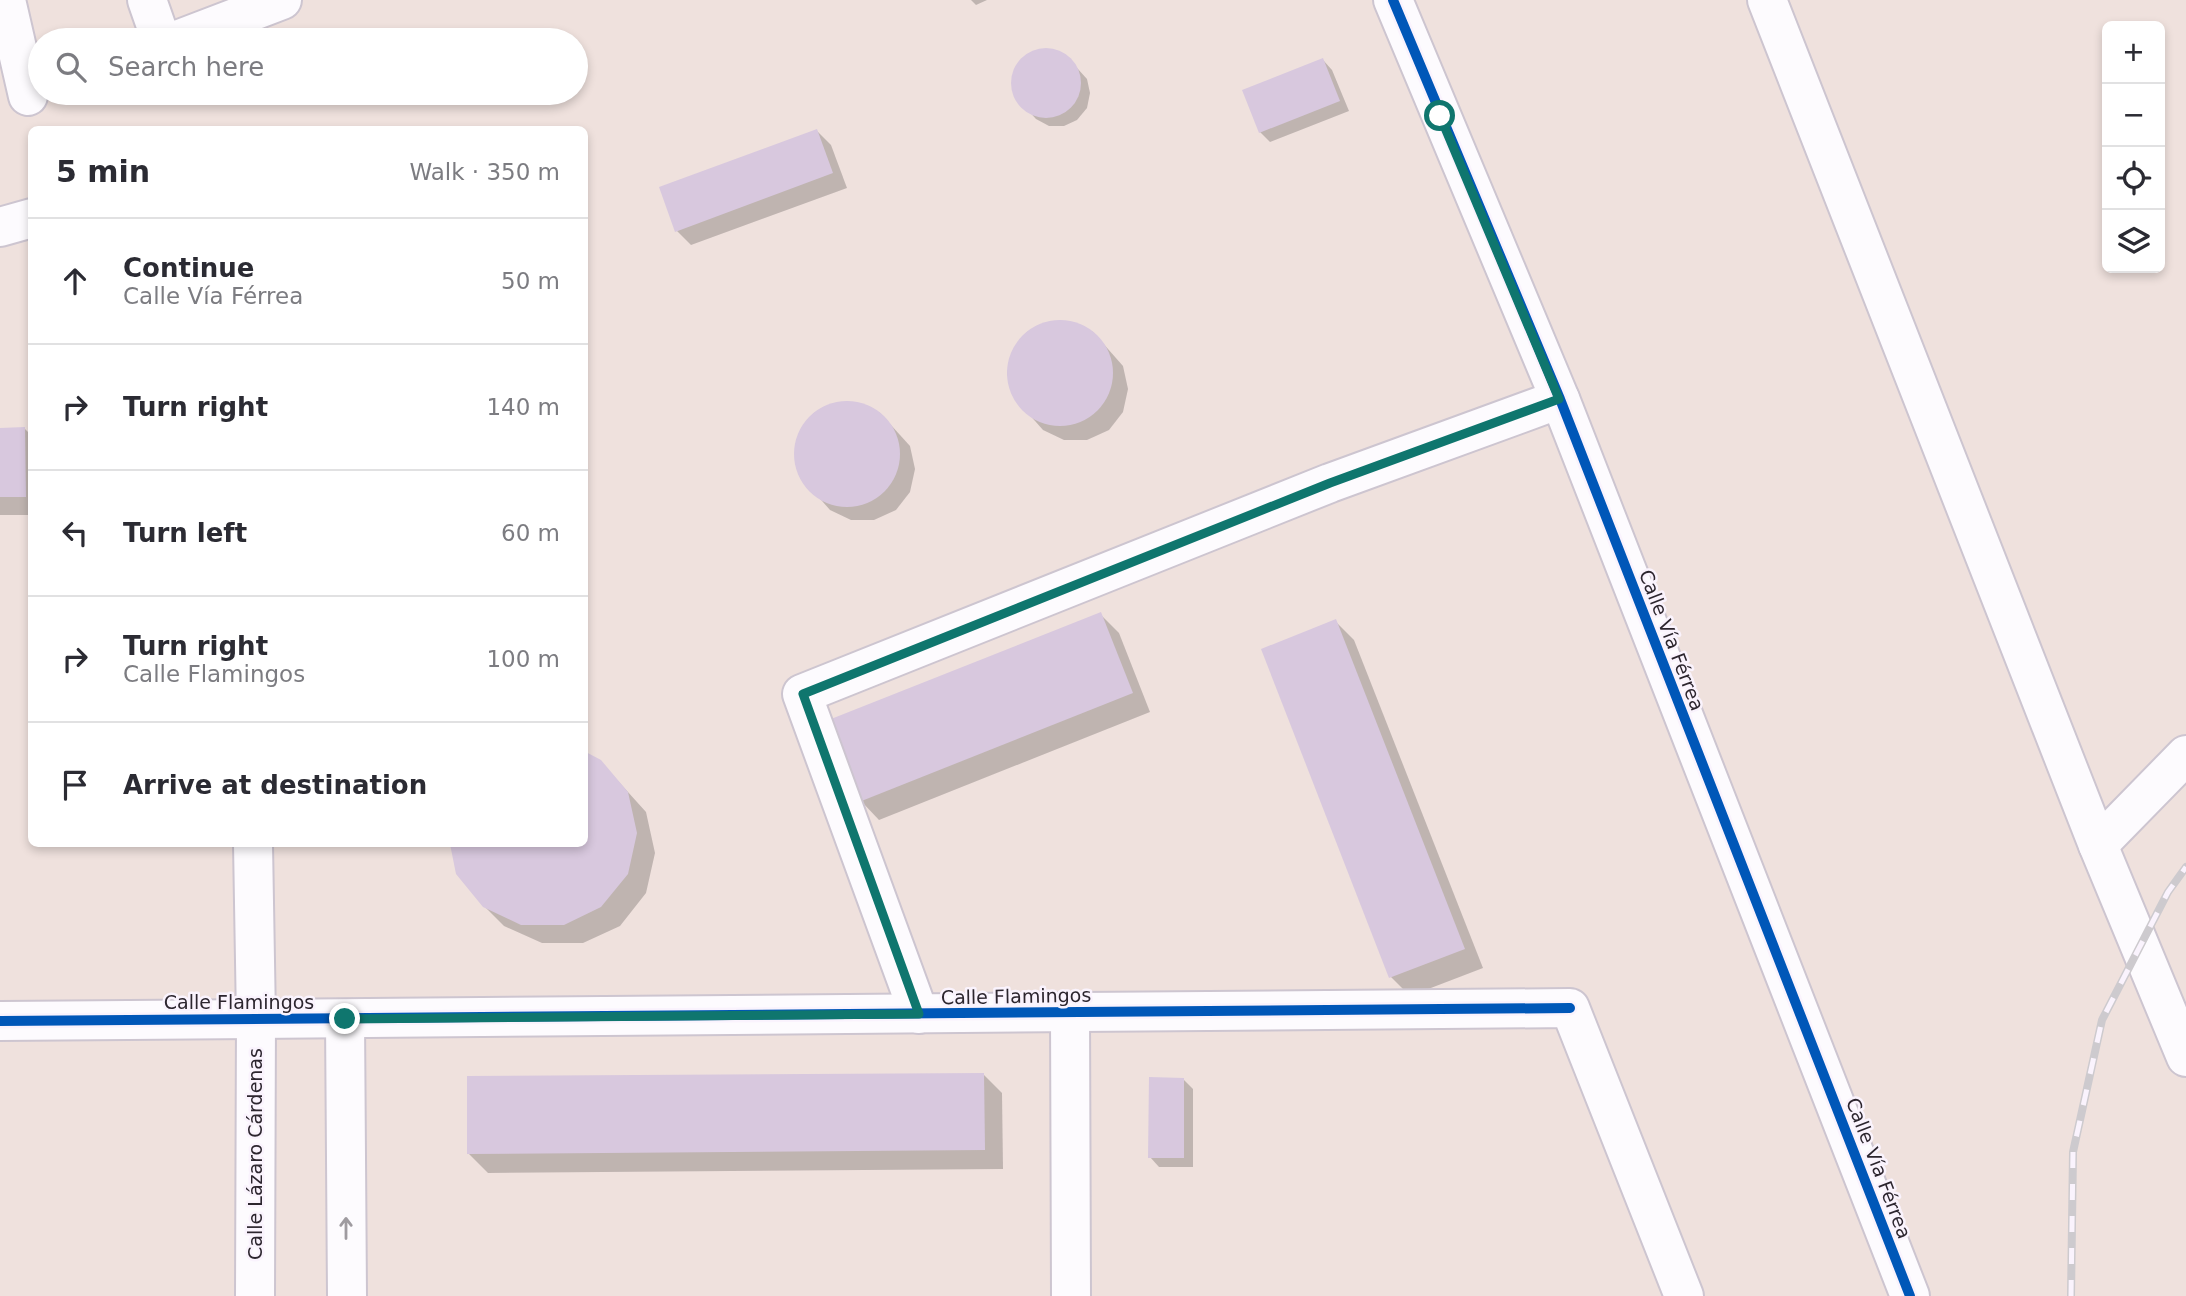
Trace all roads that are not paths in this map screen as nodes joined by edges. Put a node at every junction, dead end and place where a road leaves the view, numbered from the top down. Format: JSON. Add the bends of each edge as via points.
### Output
{"nodes":[{"id":1,"x":6,"y":0,"type":"edge"},
{"id":2,"x":147,"y":0,"type":"edge"},
{"id":3,"x":282,"y":0,"type":"edge"},
{"id":4,"x":1392,"y":0,"type":"edge"},
{"id":5,"x":1767,"y":0,"type":"edge"},
{"id":6,"x":157,"y":28,"type":"edge"},
{"id":7,"x":208,"y":28,"type":"edge"},
{"id":8,"x":23,"y":100,"type":"edge"},
{"id":9,"x":28,"y":219,"type":"edge"},
{"id":10,"x":0,"y":227,"type":"edge"},
{"id":11,"x":1559,"y":399,"type":"junction"},
{"id":12,"x":2186,"y":755,"type":"edge"},
{"id":13,"x":2098,"y":845,"type":"junction"},
{"id":14,"x":253,"y":847,"type":"edge"},
{"id":15,"x":1070,"y":1013,"type":"junction"},
{"id":16,"x":919,"y":1014,"type":"junction"},
{"id":17,"x":256,"y":1019,"type":"junction"},
{"id":18,"x":345,"y":1019,"type":"junction"},
{"id":19,"x":0,"y":1021,"type":"edge"},
{"id":20,"x":2186,"y":1057,"type":"edge"},
{"id":21,"x":255,"y":1296,"type":"edge"},
{"id":22,"x":347,"y":1296,"type":"edge"},
{"id":23,"x":1071,"y":1296,"type":"edge"},
{"id":24,"x":1684,"y":1296,"type":"edge"},
{"id":25,"x":1910,"y":1296,"type":"edge"}],
"edges":[{"from":1,"to":8,"type":"street"},
{"from":2,"to":6,"type":"street"},
{"from":3,"to":7,"type":"street"},
{"from":4,"to":11,"type":"street","name":"Calle Vía Férrea"},
{"from":5,"to":13,"type":"street"},
{"from":9,"to":10,"type":"street"},
{"from":11,"to":16,"type":"street","via":[[1330,483],[803,694]]},
{"from":11,"to":25,"type":"street","name":"Calle Vía Férrea"},
{"from":12,"to":13,"type":"street"},
{"from":13,"to":20,"type":"street"},
{"from":14,"to":17,"type":"street","name":"Calle Lázaro Cárdenas"},
{"from":15,"to":16,"type":"street","name":"Calle Flamingos"},
{"from":15,"to":23,"type":"street"},
{"from":15,"to":24,"type":"street","name":"Calle Flamingos","via":[[1570,1008]]},
{"from":16,"to":18,"type":"street","name":"Calle Flamingos"},
{"from":17,"to":18,"type":"street","name":"Calle Flamingos"},
{"from":17,"to":19,"type":"street","name":"Calle Flamingos"},
{"from":17,"to":21,"type":"street","name":"Calle Lázaro Cárdenas"},
{"from":22,"to":18,"type":"street","one_way":true}]}
